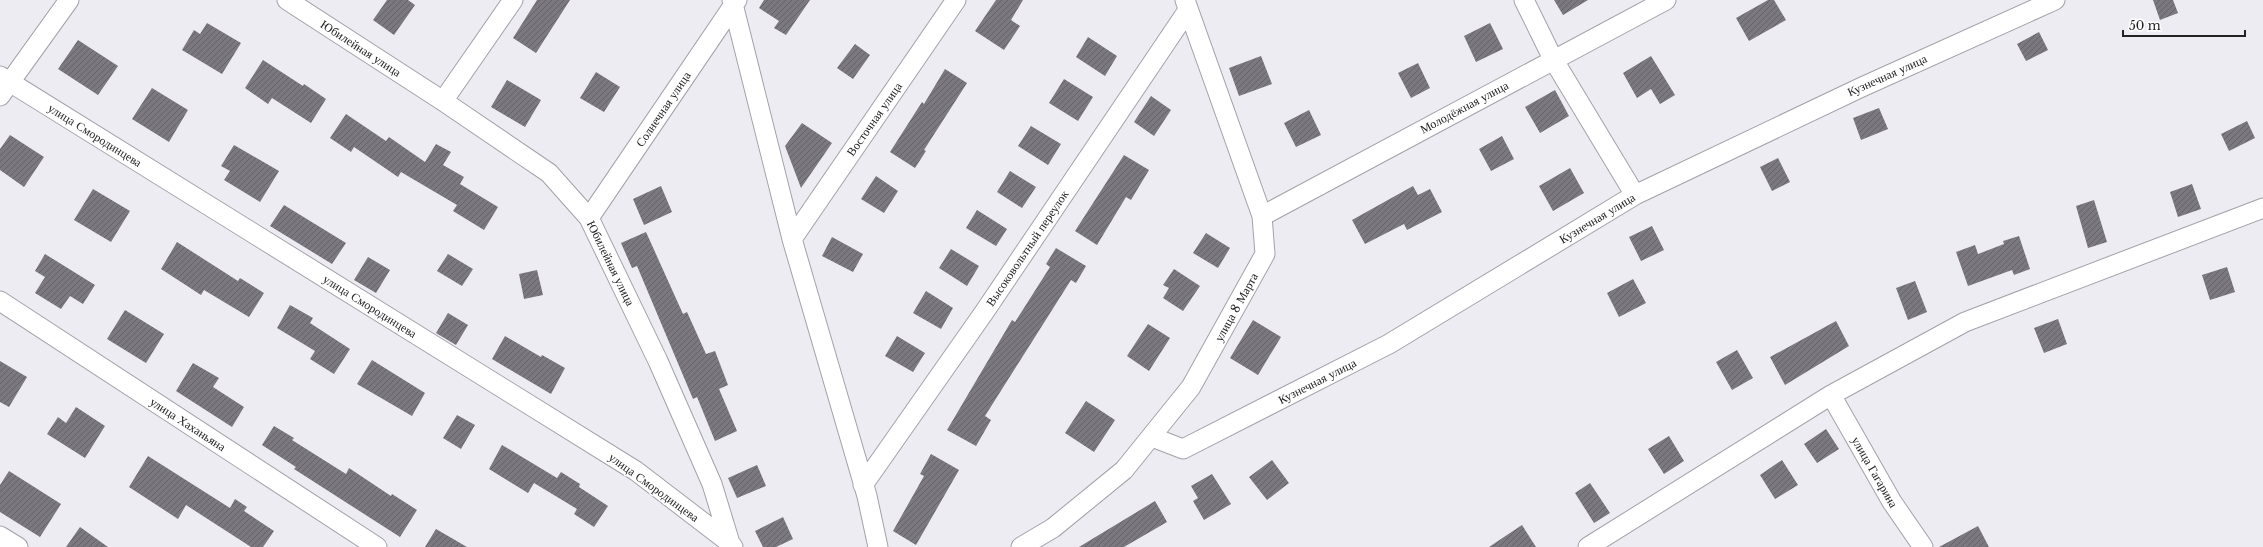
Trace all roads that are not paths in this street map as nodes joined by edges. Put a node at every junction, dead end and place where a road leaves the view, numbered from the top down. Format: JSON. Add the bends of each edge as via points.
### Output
{"nodes":[{"id":1,"x":69,"y":0,"type":"edge"},
{"id":2,"x":287,"y":0,"type":"edge"},
{"id":3,"x":513,"y":0,"type":"edge"},
{"id":4,"x":956,"y":0,"type":"edge"},
{"id":5,"x":1524,"y":0,"type":"edge"},
{"id":6,"x":1666,"y":0,"type":"edge"},
{"id":7,"x":2055,"y":0,"type":"edge"},
{"id":8,"x":734,"y":2,"type":"edge"},
{"id":9,"x":1186,"y":5,"type":"edge"},
{"id":10,"x":1553,"y":59,"type":"junction"},
{"id":11,"x":3,"y":85,"type":"edge"},
{"id":12,"x":443,"y":101,"type":"junction"},
{"id":13,"x":1635,"y":195,"type":"junction"},
{"id":14,"x":2263,"y":208,"type":"edge"},
{"id":15,"x":1262,"y":216,"type":"junction"},
{"id":16,"x":589,"y":218,"type":"junction"},
{"id":17,"x":792,"y":239,"type":"junction"},
{"id":18,"x":0,"y":301,"type":"edge"},
{"id":19,"x":1831,"y":395,"type":"junction"},
{"id":20,"x":1152,"y":437,"type":"junction"},
{"id":21,"x":863,"y":485,"type":"junction"},
{"id":22,"x":0,"y":536,"type":"edge"},
{"id":23,"x":732,"y":545,"type":"edge"},
{"id":24,"x":18,"y":547,"type":"edge"},
{"id":25,"x":377,"y":547,"type":"edge"},
{"id":26,"x":878,"y":547,"type":"edge"},
{"id":27,"x":1021,"y":547,"type":"edge"},
{"id":28,"x":1588,"y":547,"type":"edge"},
{"id":29,"x":1923,"y":547,"type":"edge"}],
"edges":[{"from":1,"to":11,"type":"street"},
{"from":2,"to":12,"type":"street","name":"Юбилейная улица"},
{"from":3,"to":12,"type":"street"},
{"from":4,"to":17,"type":"street","name":"Восточная улица"},
{"from":5,"to":10,"type":"street"},
{"from":6,"to":10,"type":"street","name":"Молодёжная улица"},
{"from":7,"to":13,"type":"street","name":"Кузнечная улица","via":[[1869,83]]},
{"from":8,"to":16,"type":"street","name":"Солнечная улица"},
{"from":8,"to":17,"type":"street"},
{"from":9,"to":15,"type":"street","name":"улица 8 Марта"},
{"from":9,"to":21,"type":"street","name":"Высоковольтный переулок","via":[[985,310]]},
{"from":10,"to":13,"type":"street"},
{"from":10,"to":15,"type":"street","name":"Молодёжная улица"},
{"from":11,"to":23,"type":"street","name":"улица Смородинцева","via":[[636,471]]},
{"from":12,"to":16,"type":"street","name":"Юбилейная улица","via":[[549,174]]},
{"from":13,"to":20,"type":"street","name":"Кузнечная улица","via":[[1389,344],[1183,450]]},
{"from":14,"to":19,"type":"street","via":[[1965,322]]},
{"from":15,"to":20,"type":"street","name":"улица 8 Марта","via":[[1265,254],[1191,387]]},
{"from":16,"to":23,"type":"street","name":"Юбилейная улица","via":[[658,361],[712,484]]},
{"from":17,"to":21,"type":"street"},
{"from":18,"to":25,"type":"street","name":"улица Хаханьяна"},
{"from":19,"to":28,"type":"street"},
{"from":19,"to":29,"type":"street","name":"улица Гагарина","via":[[1892,502]]},
{"from":20,"to":27,"type":"street","name":"улица 8 Марта","via":[[1124,470],[1053,528]]},
{"from":21,"to":26,"type":"street"},
{"from":22,"to":24,"type":"street"}]}
